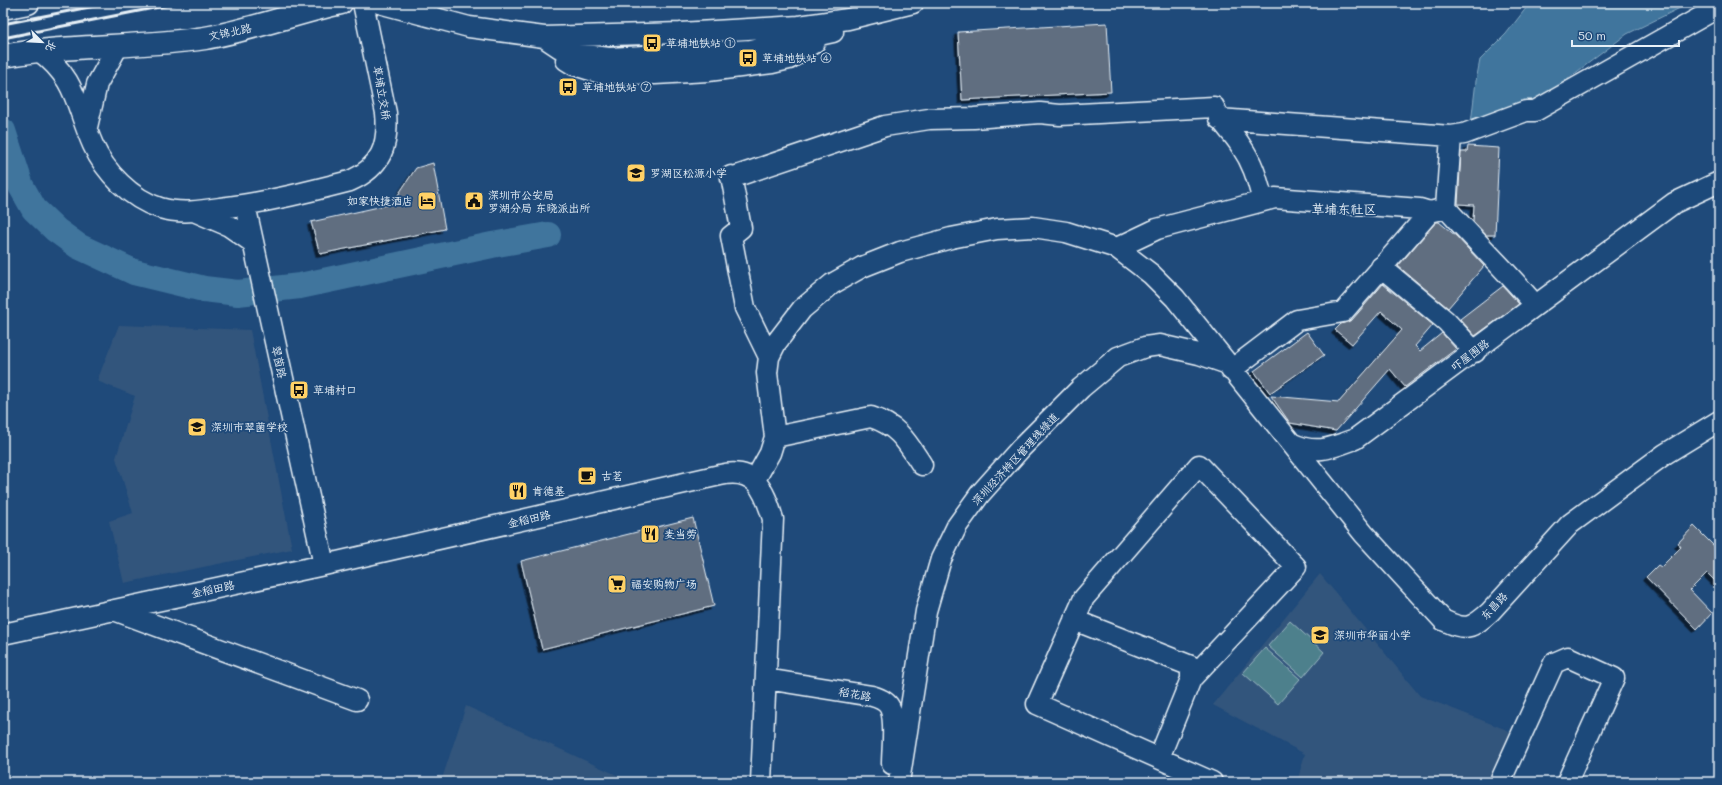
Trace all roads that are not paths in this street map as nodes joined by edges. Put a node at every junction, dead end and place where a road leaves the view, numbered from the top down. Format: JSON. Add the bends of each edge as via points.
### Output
{"nodes":[{"id":1,"x":28,"y":3,"type":"edge"},
{"id":2,"x":340,"y":3,"type":"edge"},
{"id":3,"x":363,"y":3,"type":"edge"},
{"id":4,"x":379,"y":3,"type":"edge"},
{"id":5,"x":913,"y":3,"type":"edge"},
{"id":6,"x":1719,"y":7,"type":"edge"},
{"id":7,"x":3,"y":8,"type":"edge"},
{"id":8,"x":882,"y":12,"type":"junction"},
{"id":9,"x":544,"y":37,"type":"junction"},
{"id":10,"x":118,"y":46,"type":"junction"},
{"id":11,"x":38,"y":50,"type":"junction"},
{"id":12,"x":3,"y":56,"type":"edge"},
{"id":13,"x":1219,"y":119,"type":"junction"},
{"id":14,"x":87,"y":128,"type":"junction"},
{"id":15,"x":1451,"y":136,"type":"junction"},
{"id":16,"x":1719,"y":182,"type":"edge"},
{"id":17,"x":1263,"y":201,"type":"junction"},
{"id":18,"x":245,"y":205,"type":"junction"},
{"id":19,"x":1438,"y":210,"type":"junction"},
{"id":20,"x":193,"y":211,"type":"junction"},
{"id":21,"x":252,"y":242,"type":"junction"},
{"id":22,"x":1117,"y":248,"type":"junction"},
{"id":23,"x":1381,"y":267,"type":"junction"},
{"id":24,"x":1534,"y":305,"type":"junction"},
{"id":25,"x":1475,"y":352,"type":"junction"},
{"id":26,"x":768,"y":356,"type":"junction"},
{"id":27,"x":1228,"y":366,"type":"junction"},
{"id":28,"x":1719,"y":421,"type":"edge"},
{"id":29,"x":775,"y":437,"type":"junction"},
{"id":30,"x":1291,"y":443,"type":"junction"},
{"id":31,"x":922,"y":465,"type":"dead end"},
{"id":32,"x":755,"y":480,"type":"junction"},
{"id":33,"x":324,"y":565,"type":"junction"},
{"id":34,"x":114,"y":610,"type":"junction"},
{"id":35,"x":1074,"y":620,"type":"junction"},
{"id":36,"x":3,"y":634,"type":"edge"},
{"id":37,"x":766,"y":679,"type":"junction"},
{"id":38,"x":1191,"y":679,"type":"junction"},
{"id":39,"x":357,"y":700,"type":"dead end"},
{"id":40,"x":1159,"y":758,"type":"junction"},
{"id":41,"x":761,"y":782,"type":"edge"},
{"id":42,"x":892,"y":782,"type":"edge"},
{"id":43,"x":899,"y":782,"type":"edge"},
{"id":44,"x":1212,"y":782,"type":"edge"},
{"id":45,"x":1500,"y":782,"type":"edge"},
{"id":46,"x":1567,"y":782,"type":"edge"}],
"edges":[{"from":1,"to":7,"type":"highway"},
{"from":2,"to":10,"type":"highway","name":"文锦北路","via":[[270,24],[206,38]]},
{"from":3,"to":18,"type":"street","name":"草埔立交桥","via":[[386,113],[388,130],[381,156],[363,175],[350,181]]},
{"from":4,"to":9,"type":"street","via":[[469,27]]},
{"from":5,"to":8,"type":"street"},
{"from":6,"to":15,"type":"street","via":[[1535,112],[1526,111],[1464,134]]},
{"from":8,"to":9,"type":"street","via":[[823,23],[770,28]]},
{"from":8,"to":9,"type":"street","via":[[825,35],[751,50],[609,58],[577,54],[560,48]]},
{"from":10,"to":11,"type":"highway","name":"文锦北路"},
{"from":10,"to":14,"type":"street","via":[[104,67],[97,84]]},
{"from":11,"to":12,"type":"highway","name":"文锦北路"},
{"from":11,"to":14,"type":"street","via":[[54,63],[69,81]]},
{"from":13,"to":15,"type":"street"},
{"from":13,"to":17,"type":"street","via":[[1240,145],[1255,170]]},
{"from":13,"to":26,"type":"street","via":[[1214,107],[929,119],[885,126],[731,177],[741,228],[731,236],[745,308]]},
{"from":14,"to":20,"type":"street","via":[[102,161],[128,190],[160,208]]},
{"from":15,"to":19,"type":"street"},
{"from":16,"to":24,"type":"street","name":"吓屋围路","via":[[1674,203]]},
{"from":17,"to":19,"type":"street","via":[[1275,198]]},
{"from":17,"to":22,"type":"street","via":[[1157,229]]},
{"from":18,"to":20,"type":"street","name":"草埔立交桥"},
{"from":18,"to":21,"type":"street","name":"翠茵路"},
{"from":19,"to":23,"type":"street"},
{"from":19,"to":24,"type":"street","via":[[1472,237],[1510,275]]},
{"from":20,"to":21,"type":"street","via":[[229,226]]},
{"from":21,"to":33,"type":"street","name":"翠茵路"},
{"from":22,"to":26,"type":"street","via":[[1066,232],[1033,227],[997,229],[900,252],[862,267],[832,284],[802,309]]},
{"from":22,"to":27,"type":"street","name":"吓屋围路","via":[[1175,298]]},
{"from":23,"to":25,"type":"street","via":[[1446,321]]},
{"from":23,"to":27,"type":"street","via":[[1343,312],[1297,320]]},
{"from":24,"to":25,"type":"street","name":"吓屋围路"},
{"from":25,"to":30,"type":"street","name":"吓屋围路","via":[[1355,439],[1333,448],[1315,451],[1302,449]]},
{"from":26,"to":29,"type":"street","via":[[767,373]]},
{"from":27,"to":30,"type":"street","name":"吓屋围路"},
{"from":27,"to":43,"type":"street","name":"深圳经济特区管理线绿道","via":[[1199,354],[1160,345],[1145,347],[1118,357],[1081,388],[980,494],[957,526],[941,559],[926,611]]},
{"from":28,"to":30,"type":"street","name":"东昌路","via":[[1665,454],[1570,524],[1490,612],[1476,625],[1460,628],[1443,620],[1369,540]]},
{"from":29,"to":31,"type":"street","via":[[871,417],[885,422],[901,433]]},
{"from":29,"to":32,"type":"street","via":[[770,453]]},
{"from":32,"to":33,"type":"street","name":"金稻田路","via":[[730,473]]},
{"from":32,"to":37,"type":"street","via":[[765,494],[773,519]]},
{"from":33,"to":34,"type":"street","name":"金稻田路"},
{"from":34,"to":36,"type":"street","name":"金稻田路"},
{"from":34,"to":39,"type":"street"},
{"from":35,"to":38,"type":"street","via":[[1191,666]]},
{"from":35,"to":38,"type":"street","via":[[1084,598],[1199,465],[1296,568]]},
{"from":35,"to":40,"type":"street","via":[[1037,704]]},
{"from":37,"to":41,"type":"street"},
{"from":37,"to":42,"type":"street","name":"稻花路","via":[[882,699],[890,708],[892,724]]},
{"from":38,"to":40,"type":"street"},
{"from":40,"to":44,"type":"street"},
{"from":45,"to":46,"type":"street","via":[[1554,664],[1568,657],[1614,678]]}]}
